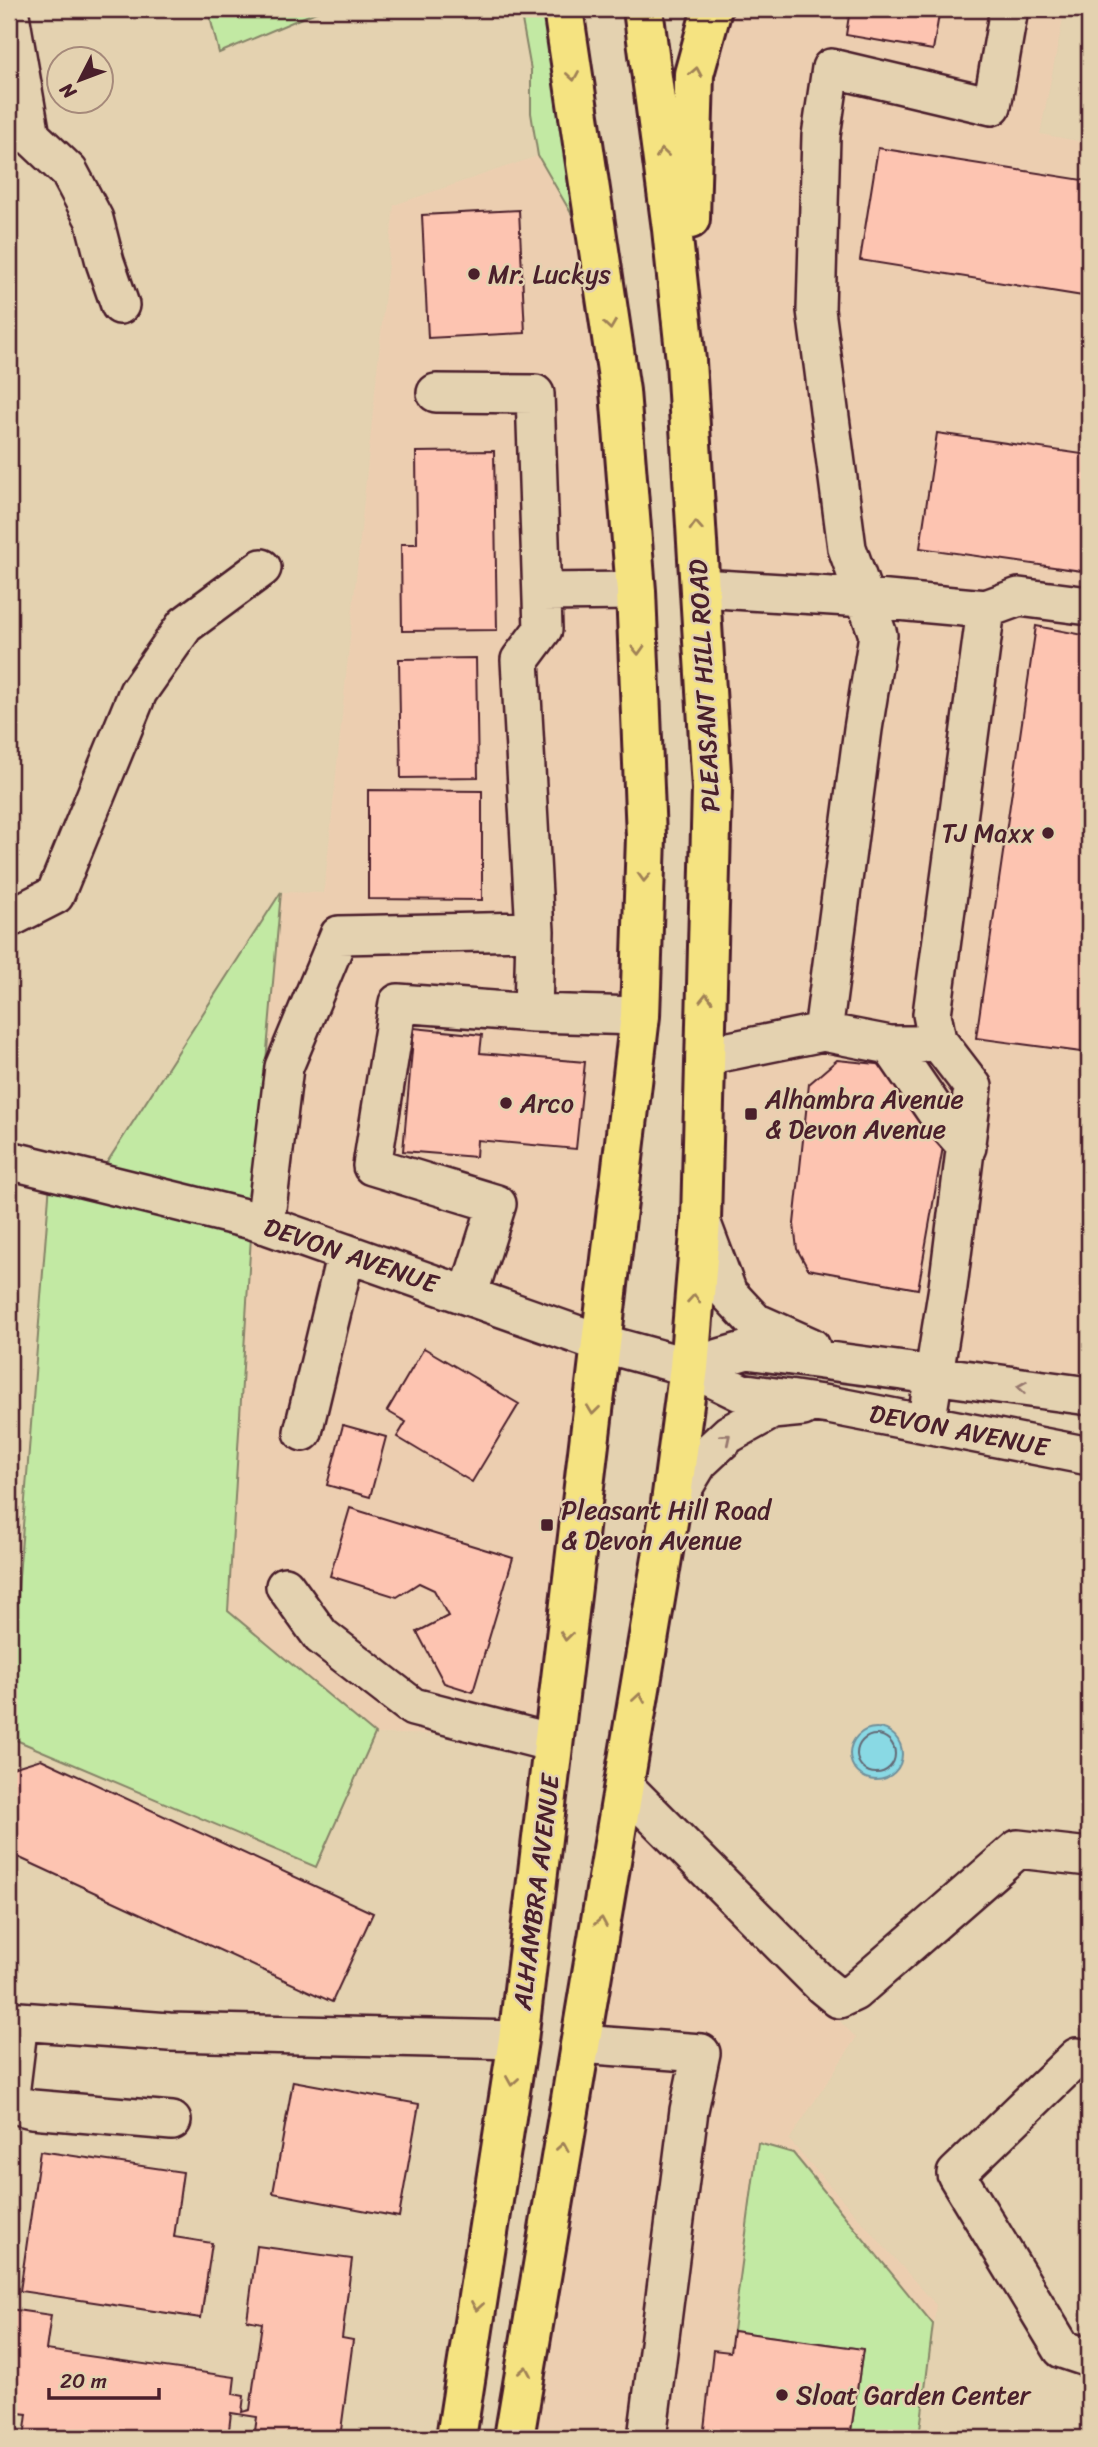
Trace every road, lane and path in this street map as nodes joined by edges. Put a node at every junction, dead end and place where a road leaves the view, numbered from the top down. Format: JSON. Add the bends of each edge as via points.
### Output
{"nodes":[{"id":1,"x":9,"y":9,"type":"edge"},
{"id":2,"x":563,"y":9,"type":"edge"},
{"id":3,"x":643,"y":9,"type":"edge"},
{"id":4,"x":712,"y":9,"type":"edge"},
{"id":5,"x":1009,"y":9,"type":"edge"},
{"id":6,"x":20,"y":133,"type":"edge"},
{"id":7,"x":120,"y":305,"type":"dead end"},
{"id":8,"x":686,"y":361,"type":"junction"},
{"id":9,"x":436,"y":393,"type":"dead end"},
{"id":10,"x":262,"y":568,"type":"dead end"},
{"id":11,"x":700,"y":588,"type":"junction"},
{"id":12,"x":636,"y":591,"type":"junction"},
{"id":13,"x":542,"y":592,"type":"junction"},
{"id":14,"x":865,"y":598,"type":"junction"},
{"id":15,"x":1089,"y":606,"type":"edge"},
{"id":16,"x":986,"y":609,"type":"junction"},
{"id":17,"x":10,"y":919,"type":"edge"},
{"id":18,"x":535,"y":931,"type":"junction"},
{"id":19,"x":533,"y":1013,"type":"junction"},
{"id":20,"x":640,"y":1016,"type":"junction"},
{"id":21,"x":823,"y":1032,"type":"junction"},
{"id":22,"x":937,"y":1040,"type":"junction"},
{"id":23,"x":890,"y":1045,"type":"junction"},
{"id":24,"x":705,"y":1056,"type":"junction"},
{"id":25,"x":967,"y":1147,"type":"junction"},
{"id":26,"x":9,"y":1160,"type":"edge"},
{"id":27,"x":701,"y":1220,"type":"junction"},
{"id":28,"x":265,"y":1225,"type":"junction"},
{"id":29,"x":345,"y":1253,"type":"junction"},
{"id":30,"x":468,"y":1296,"type":"junction"},
{"id":31,"x":601,"y":1343,"type":"junction"},
{"id":32,"x":843,"y":1363,"type":"junction"},
{"id":33,"x":689,"y":1367,"type":"junction"},
{"id":34,"x":934,"y":1375,"type":"junction"},
{"id":35,"x":1089,"y":1396,"type":"edge"},
{"id":36,"x":829,"y":1405,"type":"junction"},
{"id":37,"x":926,"y":1424,"type":"junction"},
{"id":38,"x":303,"y":1432,"type":"dead end"},
{"id":39,"x":1089,"y":1456,"type":"edge"},
{"id":40,"x":670,"y":1510,"type":"junction"},
{"id":41,"x":285,"y":1586,"type":"dead end"},
{"id":42,"x":553,"y":1744,"type":"junction"},
{"id":43,"x":624,"y":1786,"type":"junction"},
{"id":44,"x":1089,"y":1857,"type":"edge"},
{"id":45,"x":519,"y":2040,"type":"junction"},
{"id":46,"x":580,"y":2044,"type":"junction"},
{"id":47,"x":1077,"y":2057,"type":"dead end"},
{"id":48,"x":9,"y":2103,"type":"edge"},
{"id":49,"x":172,"y":2121,"type":"dead end"},
{"id":50,"x":1089,"y":2358,"type":"edge"},
{"id":51,"x":456,"y":2438,"type":"edge"},
{"id":52,"x":514,"y":2438,"type":"edge"},
{"id":53,"x":646,"y":2438,"type":"edge"}],
"edges":[{"from":1,"to":6,"type":"street"},
{"from":2,"to":12,"type":"main road","one_way":true,"via":[[620,391]]},
{"from":8,"to":3,"type":"main road","name":"PLEASANT HILL ROAD","one_way":true},
{"from":8,"to":4,"type":"main road","one_way":true,"via":[[694,74]]},
{"from":5,"to":14,"type":"street","via":[[992,106],[831,68],[821,136],[816,310],[847,548]]},
{"from":6,"to":7,"type":"street","via":[[69,172],[94,219]]},
{"from":11,"to":8,"type":"main road","name":"PLEASANT HILL ROAD","one_way":true},
{"from":9,"to":13,"type":"street","via":[[535,394]]},
{"from":10,"to":17,"type":"street","via":[[185,625],[138,692],[55,895]]},
{"from":11,"to":14,"type":"street"},
{"from":24,"to":11,"type":"main road","name":"PLEASANT HILL ROAD","one_way":true,"via":[[712,789]]},
{"from":12,"to":13,"type":"street"},
{"from":12,"to":20,"type":"main road","one_way":true,"via":[[646,837]]},
{"from":13,"to":18,"type":"street","via":[[543,629],[520,660]]},
{"from":14,"to":16,"type":"street"},
{"from":14,"to":21,"type":"street","via":[[878,635]]},
{"from":15,"to":16,"type":"street","via":[[1019,597]]},
{"from":16,"to":22,"type":"street","via":[[932,1013]]},
{"from":18,"to":19,"type":"street"},
{"from":18,"to":28,"type":"street","via":[[339,935],[284,1067]]},
{"from":19,"to":20,"type":"street"},
{"from":19,"to":30,"type":"street","via":[[398,1003],[372,1166],[497,1204]]},
{"from":20,"to":31,"type":"main road"},
{"from":21,"to":23,"type":"street"},
{"from":21,"to":24,"type":"street"},
{"from":22,"to":23,"type":"street"},
{"from":22,"to":25,"type":"street","via":[[972,1087]]},
{"from":23,"to":25,"type":"street","via":[[936,1112]]},
{"from":24,"to":27,"type":"main road","name":"PLEASANT HILL ROAD"},
{"from":25,"to":34,"type":"street"},
{"from":26,"to":28,"type":"street","name":"DEVON AVENUE"},
{"from":27,"to":32,"type":"street","name":"DEVON AVENUE","via":[[728,1293],[755,1322]]},
{"from":33,"to":27,"type":"main road","name":"PLEASANT HILL ROAD","one_way":true},
{"from":28,"to":29,"type":"street","name":"DEVON AVENUE"},
{"from":29,"to":30,"type":"street","name":"DEVON AVENUE"},
{"from":29,"to":38,"type":"street"},
{"from":30,"to":31,"type":"street","name":"DEVON AVENUE"},
{"from":31,"to":33,"type":"street","name":"DEVON AVENUE"},
{"from":31,"to":42,"type":"main road","name":"ALHAMBRA AVENUE","one_way":true},
{"from":32,"to":33,"type":"street","name":"DEVON AVENUE","via":[[747,1350]]},
{"from":32,"to":34,"type":"street","name":"DEVON AVENUE"},
{"from":33,"to":36,"type":"street","name":"DEVON AVENUE","via":[[740,1392]]},
{"from":33,"to":40,"type":"main road"},
{"from":35,"to":34,"type":"street","name":"DEVON AVENUE","one_way":true},
{"from":34,"to":37,"type":"street"},
{"from":36,"to":37,"type":"street","name":"DEVON AVENUE"},
{"from":40,"to":36,"type":"street","name":"DEVON AVENUE","one_way":true,"via":[[699,1462],[729,1434],[772,1410]]},
{"from":37,"to":39,"type":"street","name":"DEVON AVENUE"},
{"from":43,"to":40,"type":"main road","one_way":true},
{"from":41,"to":42,"type":"street","via":[[321,1636],[412,1707]]},
{"from":42,"to":45,"type":"main road","name":"ALHAMBRA AVENUE"},
{"from":43,"to":44,"type":"street","via":[[839,1999],[854,1992],[1018,1849]]},
{"from":46,"to":43,"type":"main road","one_way":true},
{"from":45,"to":48,"type":"street","via":[[169,2032],[19,2021]]},
{"from":45,"to":51,"type":"main road","name":"ALHAMBRA AVENUE","one_way":true},
{"from":52,"to":46,"type":"main road","one_way":true},
{"from":46,"to":53,"type":"street","via":[[701,2053],[689,2110]]},
{"from":47,"to":50,"type":"street","via":[[956,2175],[1062,2349]]},
{"from":48,"to":49,"type":"street"}]}
